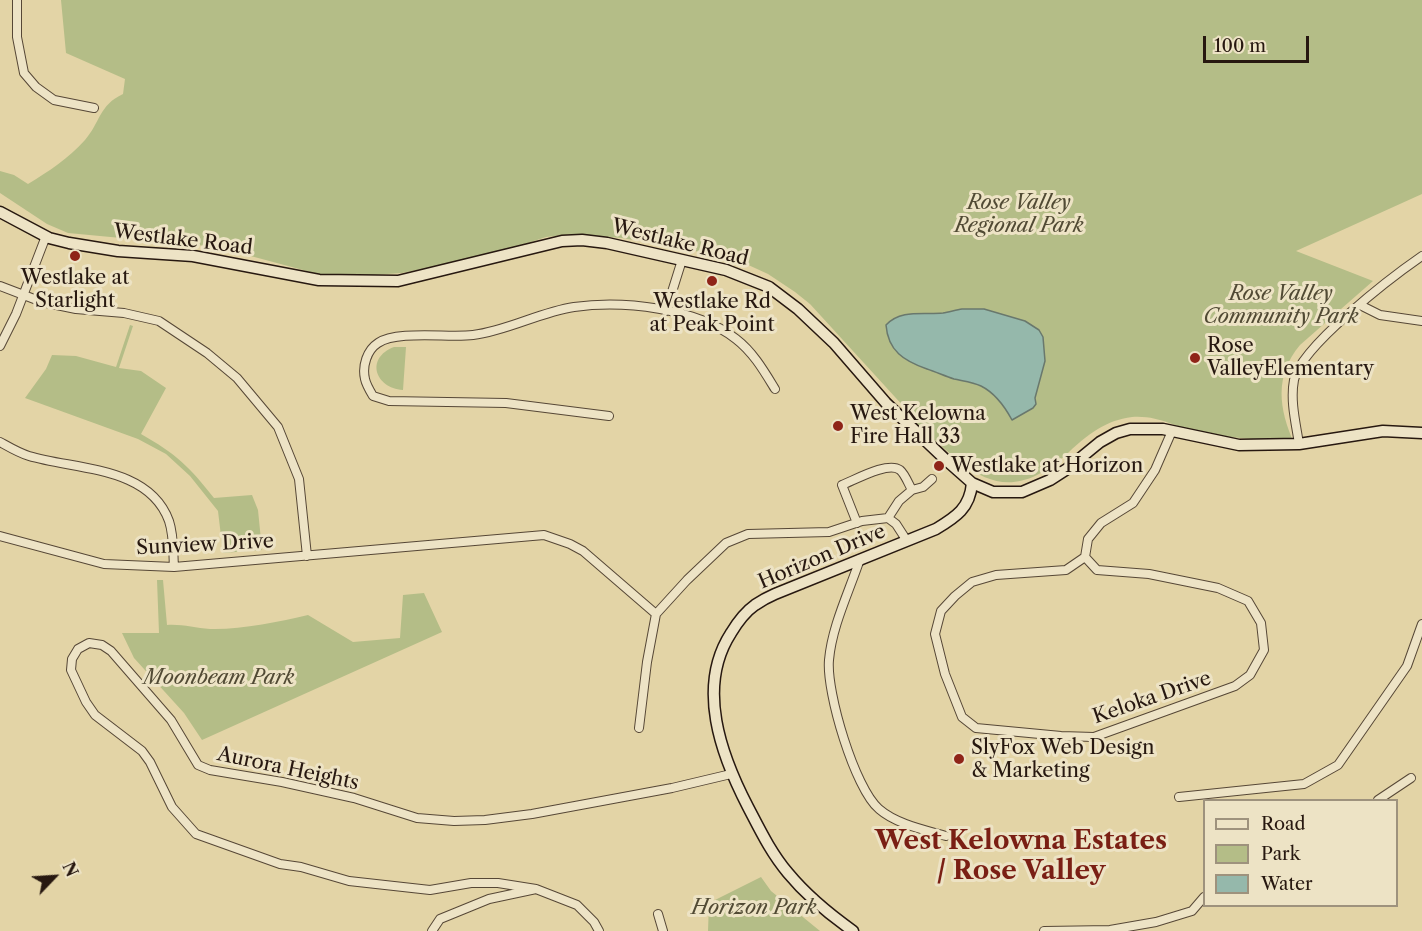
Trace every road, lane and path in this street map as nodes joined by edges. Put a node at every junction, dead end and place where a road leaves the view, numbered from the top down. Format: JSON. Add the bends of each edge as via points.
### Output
{"nodes":[{"id":1,"x":17,"y":0,"type":"edge"},
{"id":2,"x":94,"y":108,"type":"dead end"},
{"id":3,"x":0,"y":212,"type":"edge"},
{"id":4,"x":46,"y":236,"type":"junction"},
{"id":5,"x":1422,"y":256,"type":"edge"},
{"id":6,"x":682,"y":260,"type":"junction"},
{"id":7,"x":0,"y":286,"type":"edge"},
{"id":8,"x":24,"y":295,"type":"junction"},
{"id":9,"x":1360,"y":305,"type":"junction"},
{"id":10,"x":666,"y":311,"type":"junction"},
{"id":11,"x":1422,"y":321,"type":"edge"},
{"id":12,"x":0,"y":346,"type":"edge"},
{"id":13,"x":775,"y":389,"type":"dead end"},
{"id":14,"x":609,"y":416,"type":"dead end"},
{"id":15,"x":1172,"y":431,"type":"junction"},
{"id":16,"x":1422,"y":433,"type":"edge"},
{"id":17,"x":0,"y":442,"type":"edge"},
{"id":18,"x":1299,"y":444,"type":"junction"},
{"id":19,"x":932,"y":479,"type":"dead end"},
{"id":20,"x":972,"y":483,"type":"junction"},
{"id":21,"x":912,"y":490,"type":"junction"},
{"id":22,"x":888,"y":518,"type":"junction"},
{"id":23,"x":857,"y":523,"type":"junction"},
{"id":24,"x":0,"y":537,"type":"edge"},
{"id":25,"x":907,"y":541,"type":"junction"},
{"id":26,"x":307,"y":556,"type":"junction"},
{"id":27,"x":1084,"y":557,"type":"junction"},
{"id":28,"x":860,"y":559,"type":"junction"},
{"id":29,"x":174,"y":567,"type":"junction"},
{"id":30,"x":656,"y":614,"type":"junction"},
{"id":31,"x":1422,"y":624,"type":"edge"},
{"id":32,"x":639,"y":728,"type":"dead end"},
{"id":33,"x":731,"y":774,"type":"junction"},
{"id":34,"x":1411,"y":778,"type":"dead end"},
{"id":35,"x":1179,"y":797,"type":"dead end"},
{"id":36,"x":1381,"y":799,"type":"edge"},
{"id":37,"x":946,"y":836,"type":"dead end"},
{"id":38,"x":536,"y":890,"type":"junction"},
{"id":39,"x":1203,"y":898,"type":"edge"},
{"id":40,"x":658,"y":914,"type":"dead end"},
{"id":41,"x":432,"y":931,"type":"edge"},
{"id":42,"x":599,"y":931,"type":"edge"},
{"id":43,"x":663,"y":931,"type":"edge"},
{"id":44,"x":853,"y":931,"type":"edge"},
{"id":45,"x":1045,"y":931,"type":"edge"}],
"edges":[{"from":1,"to":2,"type":"street","via":[[17,37],[24,73],[54,100]]},
{"from":3,"to":4,"type":"street","name":"Westlake Road"},
{"from":4,"to":6,"type":"street","name":"Westlake Road","via":[[118,250],[193,256],[319,280],[398,281],[562,241],[607,243]]},
{"from":4,"to":8,"type":"street"},
{"from":5,"to":9,"type":"street"},
{"from":6,"to":10,"type":"street"},
{"from":6,"to":20,"type":"street","name":"Westlake Road","via":[[726,270],[779,293],[834,343],[886,403]]},
{"from":7,"to":8,"type":"street"},
{"from":8,"to":12,"type":"street"},
{"from":8,"to":26,"type":"street","via":[[76,309],[159,321],[237,378],[278,427],[299,479]]},
{"from":9,"to":11,"type":"street","via":[[1380,315]]},
{"from":9,"to":18,"type":"street","via":[[1305,358],[1294,378]]},
{"from":10,"to":13,"type":"street","via":[[702,319],[737,339],[760,364]]},
{"from":10,"to":14,"type":"street","via":[[616,305],[573,307],[473,335],[393,337],[377,343],[366,358],[365,379],[373,396],[389,401],[506,403]]},
{"from":15,"to":18,"type":"street","name":"Westlake Road","via":[[1239,445]]},
{"from":15,"to":20,"type":"street","name":"Westlake Road","via":[[1130,429],[1116,433],[1050,480],[1022,492],[993,492]]},
{"from":15,"to":27,"type":"street","via":[[1155,470],[1133,503],[1101,523],[1088,539]]},
{"from":16,"to":18,"type":"street","name":"Westlake Road","via":[[1383,431]]},
{"from":17,"to":29,"type":"street","via":[[29,456],[135,482],[152,494],[169,522]]},
{"from":19,"to":21,"type":"street"},
{"from":20,"to":25,"type":"street","name":"Horizon Drive","via":[[971,496],[957,517]]},
{"from":21,"to":22,"type":"street"},
{"from":21,"to":23,"type":"street","via":[[900,470],[892,467],[842,485]]},
{"from":22,"to":23,"type":"street"},
{"from":22,"to":25,"type":"street"},
{"from":23,"to":30,"type":"street","via":[[829,532],[759,533],[726,543]]},
{"from":24,"to":29,"type":"street","name":"Sunview Drive","via":[[104,564]]},
{"from":25,"to":28,"type":"street","name":"Horizon Drive"},
{"from":26,"to":29,"type":"street","name":"Sunview Drive"},
{"from":26,"to":30,"type":"street","name":"Sunview Drive","via":[[544,535],[583,551]]},
{"from":27,"to":27,"type":"street","name":"Keloka Drive","via":[[1097,570],[1149,574],[1218,588],[1248,601],[1261,623],[1264,650],[1250,675],[1234,686],[1094,737],[976,728],[962,717],[945,674],[935,634],[941,611],[972,582],[996,575],[1066,570]]},
{"from":28,"to":33,"type":"street","name":"Horizon Drive","via":[[755,605],[724,644],[715,670],[714,707]]},
{"from":28,"to":37,"type":"street","via":[[833,637],[829,661],[836,718],[865,789],[878,809]]},
{"from":30,"to":32,"type":"street"},
{"from":31,"to":35,"type":"street","via":[[1407,666],[1338,765],[1304,784]]},
{"from":33,"to":38,"type":"street","name":"Aurora Heights","via":[[497,819],[417,818],[354,798],[198,765],[171,720],[111,651],[89,644],[78,649],[72,659],[71,670],[95,715],[142,751],[172,807],[196,834],[280,864],[349,881],[430,890],[498,883]]},
{"from":33,"to":44,"type":"street","name":"Horizon Drive","via":[[768,846],[786,871],[807,894]]},
{"from":34,"to":36,"type":"street"},
{"from":38,"to":41,"type":"street","via":[[480,902],[440,919]]},
{"from":38,"to":42,"type":"street","via":[[577,905]]},
{"from":39,"to":45,"type":"street","via":[[1192,911],[1156,922],[1110,930]]},
{"from":40,"to":43,"type":"street"}]}
